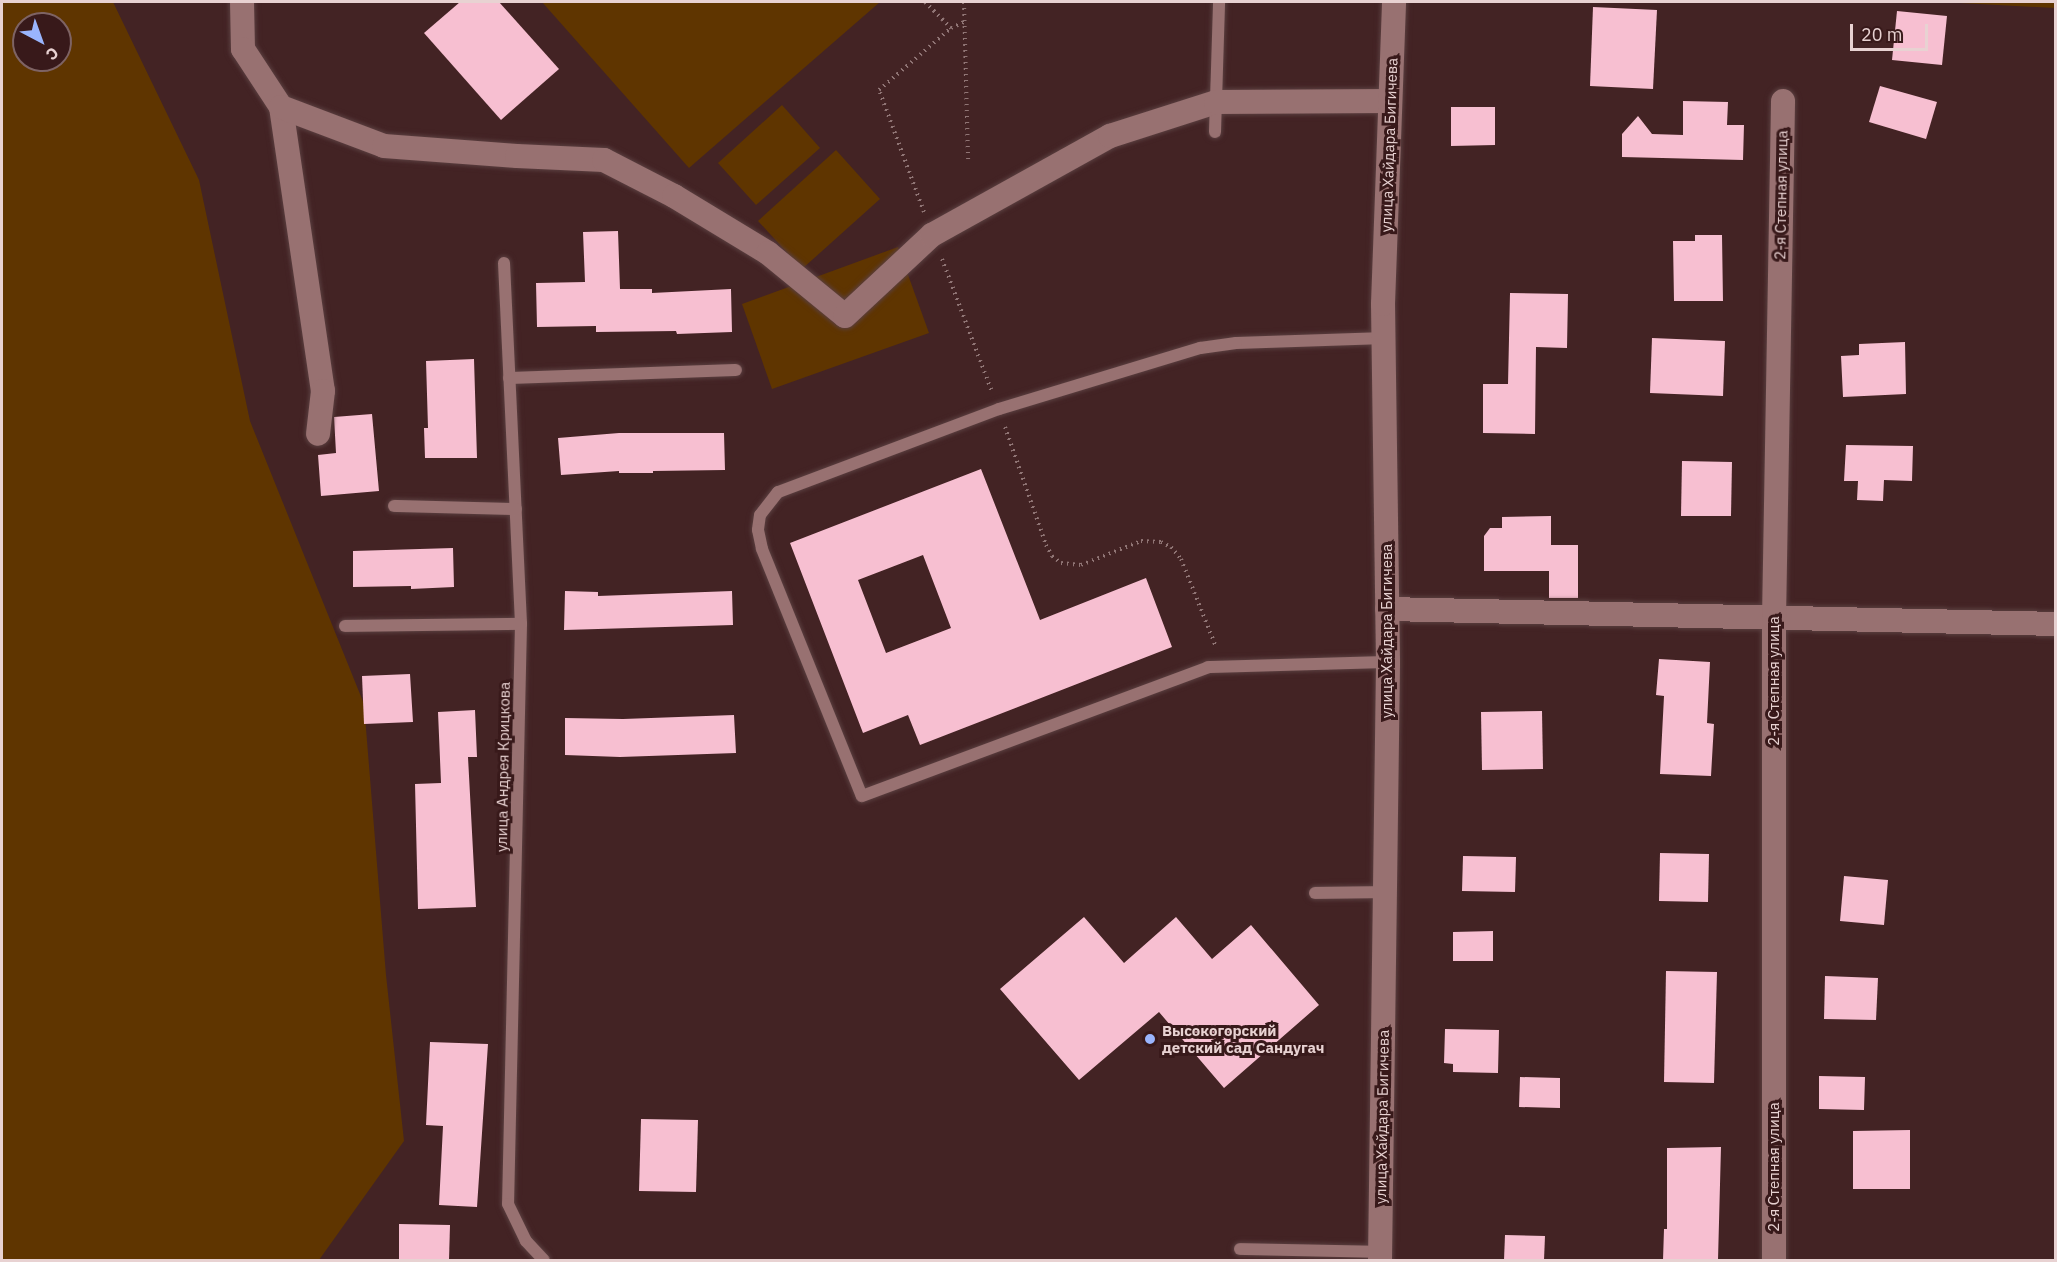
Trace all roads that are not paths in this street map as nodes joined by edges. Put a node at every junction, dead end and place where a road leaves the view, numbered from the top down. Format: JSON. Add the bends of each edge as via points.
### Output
{"nodes":[{"id":1,"x":242,"y":2,"type":"edge"},
{"id":2,"x":1219,"y":2,"type":"edge"},
{"id":3,"x":1394,"y":2,"type":"edge"},
{"id":4,"x":1390,"y":101,"type":"junction"},
{"id":5,"x":1783,"y":101,"type":"dead end"},
{"id":6,"x":1216,"y":102,"type":"junction"},
{"id":7,"x":281,"y":107,"type":"junction"},
{"id":8,"x":1215,"y":132,"type":"dead end"},
{"id":9,"x":504,"y":263,"type":"dead end"},
{"id":10,"x":1385,"y":338,"type":"junction"},
{"id":11,"x":736,"y":370,"type":"dead end"},
{"id":12,"x":509,"y":378,"type":"junction"},
{"id":13,"x":318,"y":434,"type":"dead end"},
{"id":14,"x":394,"y":506,"type":"dead end"},
{"id":15,"x":516,"y":509,"type":"junction"},
{"id":16,"x":1387,"y":609,"type":"junction"},
{"id":17,"x":1774,"y":619,"type":"junction"},
{"id":18,"x":521,"y":624,"type":"junction"},
{"id":19,"x":2055,"y":624,"type":"edge"},
{"id":20,"x":345,"y":626,"type":"dead end"},
{"id":21,"x":1388,"y":662,"type":"junction"},
{"id":22,"x":1385,"y":892,"type":"junction"},
{"id":23,"x":1315,"y":893,"type":"dead end"},
{"id":24,"x":1240,"y":1249,"type":"dead end"},
{"id":25,"x":1380,"y":1256,"type":"edge"},
{"id":26,"x":544,"y":1260,"type":"edge"},
{"id":27,"x":1774,"y":1260,"type":"edge"}],
"edges":[{"from":1,"to":7,"type":"street","via":[[243,48]]},
{"from":2,"to":6,"type":"lane"},
{"from":3,"to":4,"type":"street","name":"улица Хайдара Бигичева"},
{"from":4,"to":6,"type":"street"},
{"from":4,"to":10,"type":"street","name":"улица Хайдара Бигичева"},
{"from":5,"to":17,"type":"street","name":"2-я Степная улица"},
{"from":6,"to":7,"type":"street","via":[[1110,136],[932,235],[845,316],[768,253],[674,196],[604,160],[384,146]]},
{"from":6,"to":8,"type":"lane"},
{"from":7,"to":13,"type":"street","via":[[323,391]]},
{"from":9,"to":12,"type":"lane","name":"улица Андрея Крицкова"},
{"from":10,"to":16,"type":"street","name":"улица Хайдара Бигичева"},
{"from":10,"to":21,"type":"lane","via":[[1236,343],[1200,348],[999,409],[777,492],[760,515],[758,530],[762,549],[862,796],[1208,667]]},
{"from":11,"to":12,"type":"lane"},
{"from":12,"to":15,"type":"lane","name":"улица Андрея Крицкова"},
{"from":14,"to":15,"type":"lane"},
{"from":15,"to":18,"type":"lane","name":"улица Андрея Крицкова"},
{"from":16,"to":17,"type":"street"},
{"from":16,"to":21,"type":"street","name":"улица Хайдара Бигичева"},
{"from":17,"to":19,"type":"street"},
{"from":17,"to":27,"type":"street","name":"2-я Степная улица"},
{"from":18,"to":20,"type":"lane"},
{"from":18,"to":26,"type":"lane","name":"улица Андрея Крицкова","via":[[508,1204],[526,1241]]},
{"from":21,"to":22,"type":"street","name":"улица Хайдара Бигичева"},
{"from":22,"to":23,"type":"lane"},
{"from":22,"to":25,"type":"street","name":"улица Хайдара Бигичева"},
{"from":24,"to":25,"type":"lane"}]}
